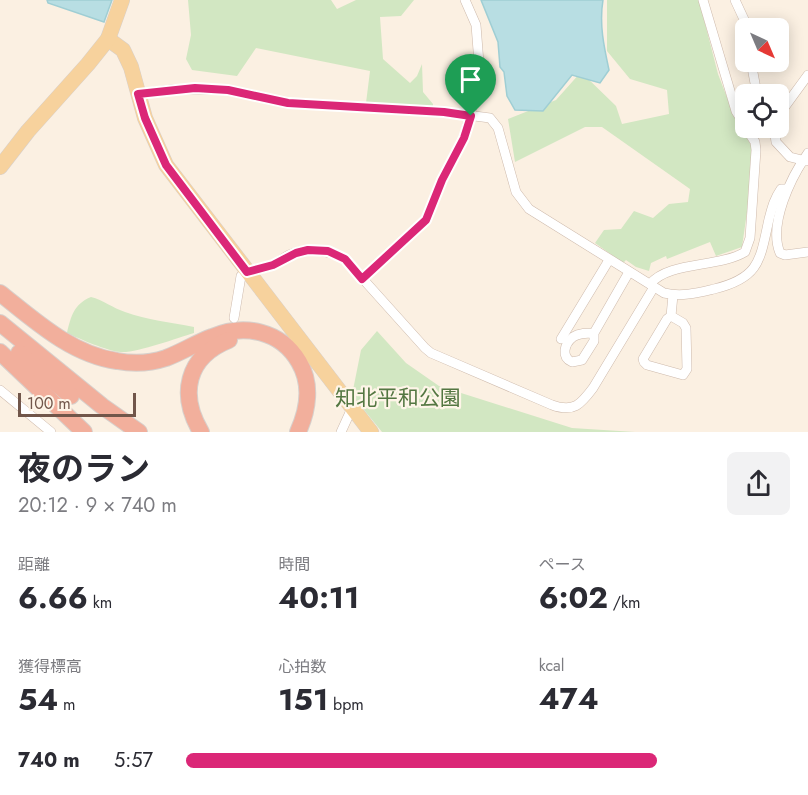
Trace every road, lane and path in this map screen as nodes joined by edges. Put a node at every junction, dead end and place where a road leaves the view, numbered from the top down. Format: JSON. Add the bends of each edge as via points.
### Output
{"nodes":[{"id":1,"x":122,"y":0,"type":"edge"},
{"id":2,"x":465,"y":0,"type":"edge"},
{"id":3,"x":703,"y":0,"type":"edge"},
{"id":4,"x":735,"y":0,"type":"edge"},
{"id":5,"x":743,"y":18,"type":"edge"},
{"id":6,"x":108,"y":39,"type":"junction"},
{"id":7,"x":808,"y":75,"type":"edge"},
{"id":8,"x":138,"y":94,"type":"junction"},
{"id":9,"x":789,"y":101,"type":"edge"},
{"id":10,"x":735,"y":108,"type":"edge"},
{"id":11,"x":471,"y":116,"type":"junction"},
{"id":12,"x":753,"y":138,"type":"edge"},
{"id":13,"x":775,"y":138,"type":"edge"},
{"id":14,"x":807,"y":158,"type":"edge"},
{"id":15,"x":0,"y":167,"type":"edge"},
{"id":16,"x":787,"y":189,"type":"junction"},
{"id":17,"x":808,"y":252,"type":"edge"},
{"id":18,"x":609,"y":260,"type":"junction"},
{"id":19,"x":247,"y":272,"type":"junction"},
{"id":20,"x":629,"y":272,"type":"junction"},
{"id":21,"x":362,"y":279,"type":"junction"},
{"id":22,"x":652,"y":286,"type":"junction"},
{"id":23,"x":0,"y":293,"type":"edge"},
{"id":24,"x":673,"y":295,"type":"junction"},
{"id":25,"x":671,"y":316,"type":"junction"},
{"id":26,"x":234,"y":318,"type":"dead end"},
{"id":27,"x":0,"y":322,"type":"edge"},
{"id":28,"x":594,"y":333,"type":"dead end"},
{"id":29,"x":0,"y":337,"type":"edge"},
{"id":30,"x":561,"y":339,"type":"dead end"},
{"id":31,"x":0,"y":352,"type":"edge"},
{"id":32,"x":0,"y":390,"type":"edge"},
{"id":33,"x":352,"y":408,"type":"junction"},
{"id":34,"x":51,"y":432,"type":"edge"},
{"id":35,"x":84,"y":432,"type":"edge"},
{"id":36,"x":120,"y":432,"type":"edge"},
{"id":37,"x":139,"y":432,"type":"edge"},
{"id":38,"x":201,"y":432,"type":"edge"},
{"id":39,"x":290,"y":432,"type":"edge"},
{"id":40,"x":298,"y":432,"type":"edge"},
{"id":41,"x":342,"y":432,"type":"edge"},
{"id":42,"x":371,"y":432,"type":"edge"}],
"edges":[{"from":1,"to":6,"type":"main road"},
{"from":2,"to":11,"type":"street","via":[[476,25],[480,76]]},
{"from":3,"to":10,"type":"street"},
{"from":4,"to":5,"type":"street"},
{"from":6,"to":8,"type":"main road","via":[[123,50]]},
{"from":6,"to":15,"type":"main road"},
{"from":7,"to":9,"type":"street"},
{"from":8,"to":11,"type":"street","via":[[176,89],[228,90],[288,103]]},
{"from":8,"to":19,"type":"main road","via":[[166,165]]},
{"from":11,"to":18,"type":"street","via":[[484,116],[498,128],[516,192],[529,209]]},
{"from":11,"to":21,"type":"street","via":[[426,220]]},
{"from":12,"to":22,"type":"street","via":[[756,150],[750,238],[745,252],[662,274]]},
{"from":13,"to":14,"type":"street","via":[[790,157]]},
{"from":14,"to":16,"type":"street"},
{"from":16,"to":17,"type":"street","via":[[777,246],[785,255]]},
{"from":16,"to":24,"type":"street","via":[[781,189],[775,197],[762,250],[750,273],[731,285]]},
{"from":18,"to":20,"type":"street"},
{"from":18,"to":30,"type":"street"},
{"from":19,"to":21,"type":"street","via":[[296,253],[328,251],[345,259]]},
{"from":19,"to":26,"type":"street","via":[[241,276]]},
{"from":19,"to":33,"type":"main road"},
{"from":20,"to":22,"type":"street"},
{"from":20,"to":28,"type":"street"},
{"from":21,"to":22,"type":"street","via":[[431,353],[562,408],[581,403],[594,388]]},
{"from":22,"to":24,"type":"street"},
{"from":23,"to":40,"type":"highway","via":[[50,332],[93,355],[116,361],[142,363],[165,358],[238,330],[254,330],[278,339],[292,351],[307,383],[306,410]]},
{"from":24,"to":25,"type":"street"},
{"from":25,"to":25,"type":"street","via":[[643,359],[647,366],[683,375],[687,369],[686,328]]},
{"from":27,"to":37,"type":"highway","via":[[76,386]]},
{"from":29,"to":36,"type":"highway"},
{"from":31,"to":35,"type":"highway"},
{"from":32,"to":34,"type":"street"},
{"from":33,"to":41,"type":"street"},
{"from":33,"to":42,"type":"main road"},
{"from":38,"to":39,"type":"highway","via":[[188,403],[190,378],[198,362],[222,343],[256,339],[280,352],[292,365],[301,388],[301,404]]}]}
